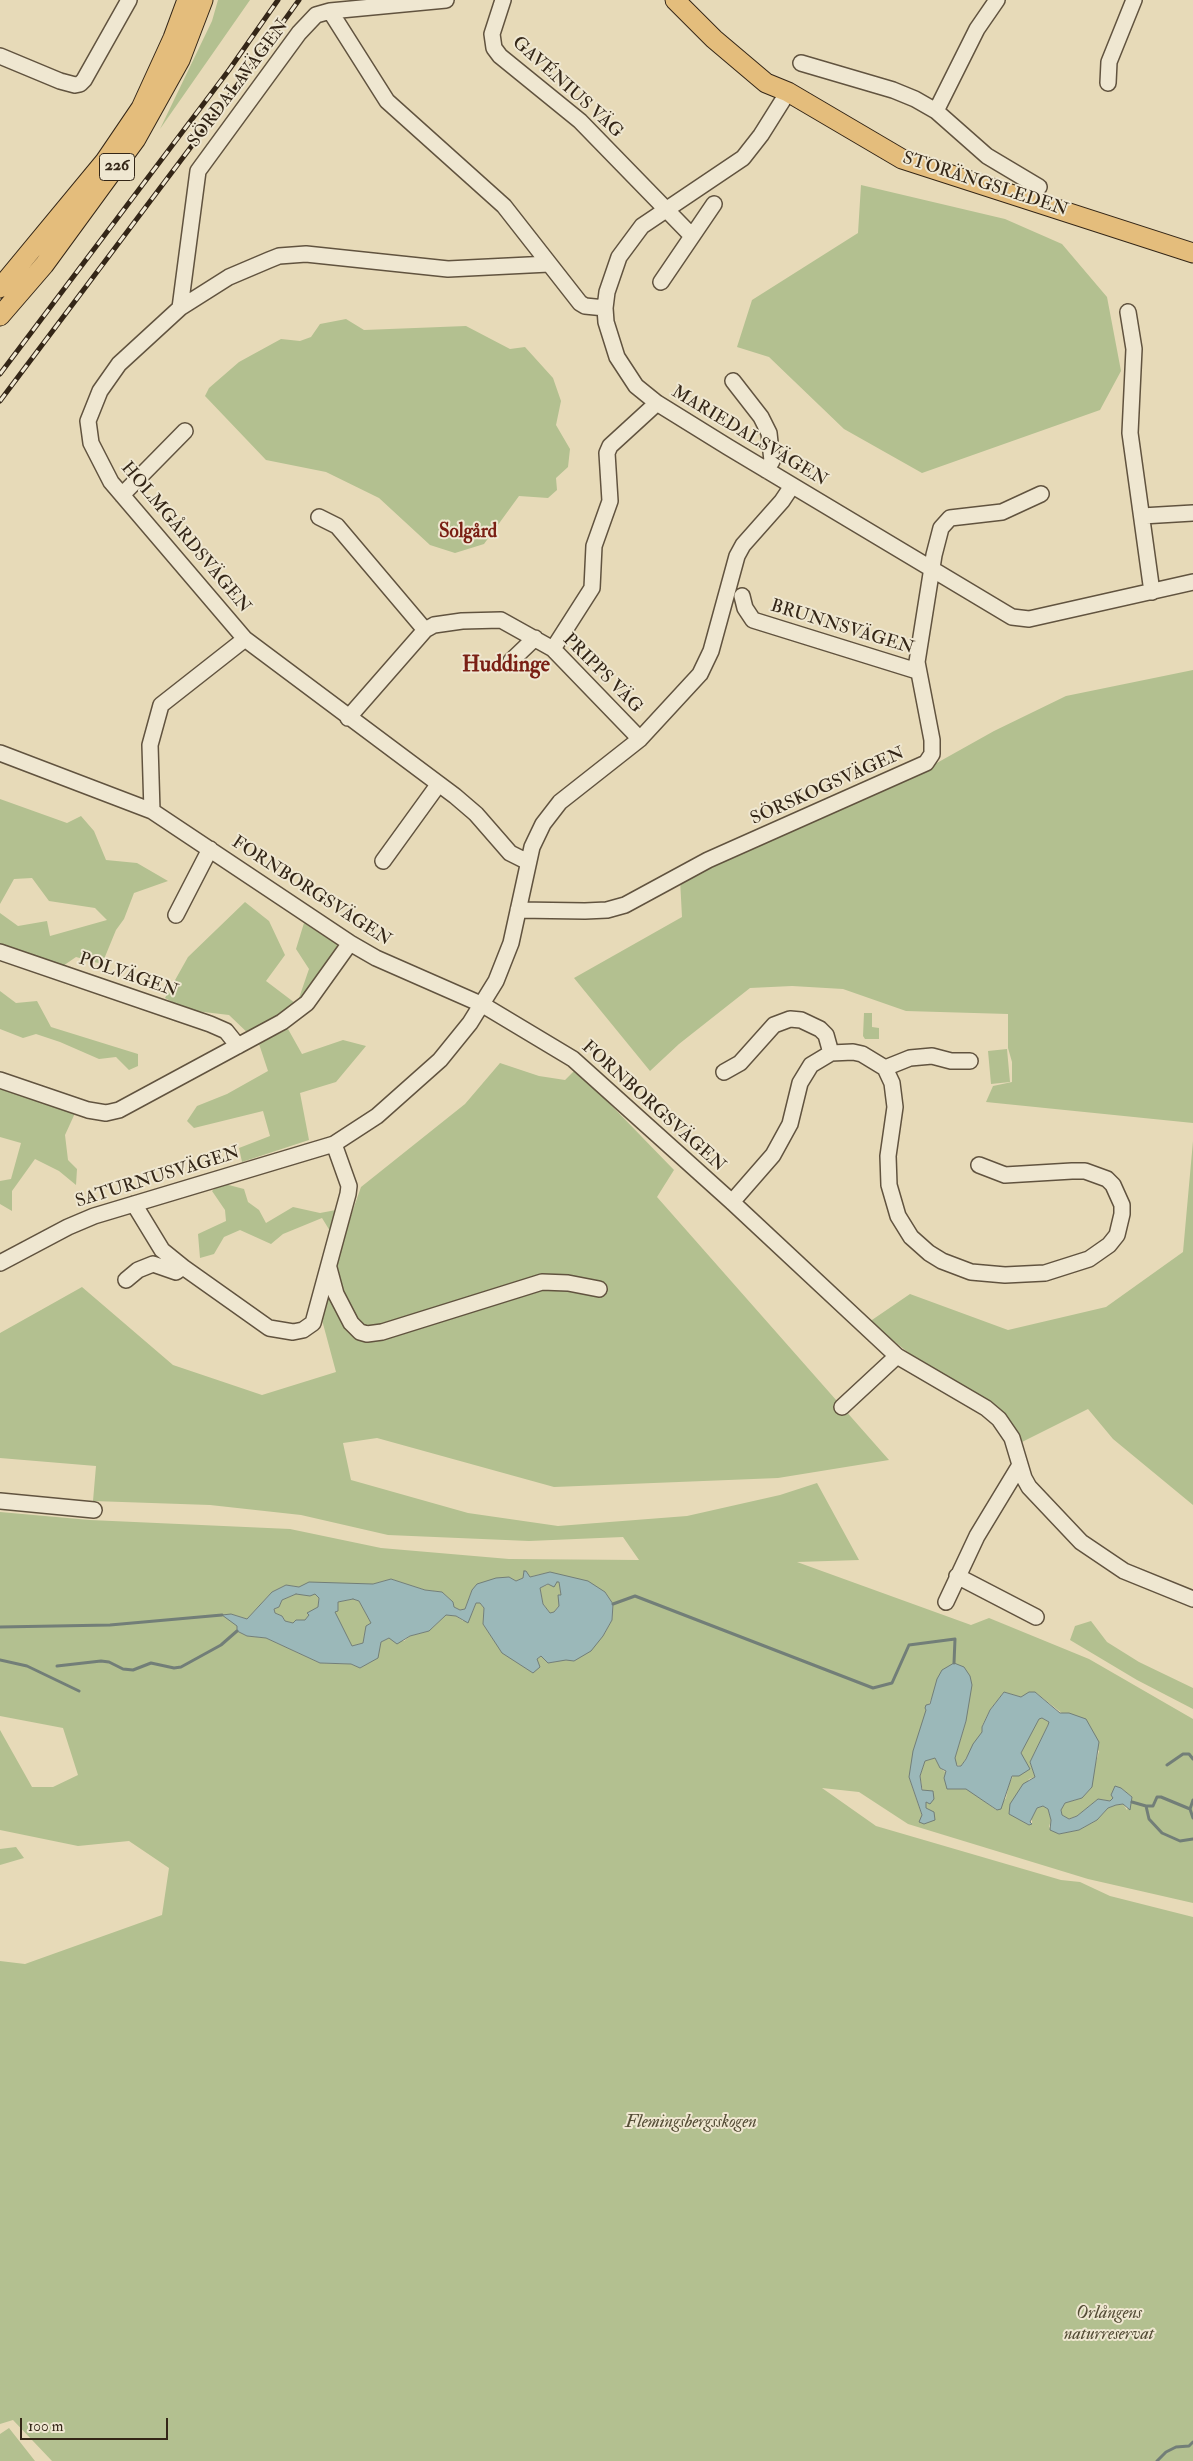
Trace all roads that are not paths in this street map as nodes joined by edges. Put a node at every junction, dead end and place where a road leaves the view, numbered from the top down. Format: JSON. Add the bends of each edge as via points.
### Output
{"nodes":[{"id":1,"x":129,"y":0,"type":"edge"},
{"id":2,"x":187,"y":0,"type":"edge"},
{"id":3,"x":203,"y":0,"type":"edge"},
{"id":4,"x":446,"y":0,"type":"edge"},
{"id":5,"x":503,"y":0,"type":"edge"},
{"id":6,"x":675,"y":0,"type":"edge"},
{"id":7,"x":690,"y":0,"type":"edge"},
{"id":8,"x":997,"y":0,"type":"edge"},
{"id":9,"x":1134,"y":0,"type":"edge"},
{"id":10,"x":330,"y":11,"type":"junction"},
{"id":11,"x":1,"y":59,"type":"edge"},
{"id":12,"x":801,"y":63,"type":"dead end"},
{"id":13,"x":1108,"y":83,"type":"dead end"},
{"id":14,"x":788,"y":92,"type":"junction"},
{"id":15,"x":936,"y":111,"type":"junction"},
{"id":16,"x":1038,"y":187,"type":"dead end"},
{"id":17,"x":714,"y":204,"type":"dead end"},
{"id":18,"x":666,"y":209,"type":"junction"},
{"id":19,"x":692,"y":236,"type":"junction"},
{"id":20,"x":1193,"y":253,"type":"edge"},
{"id":21,"x":550,"y":264,"type":"junction"},
{"id":22,"x":661,"y":282,"type":"dead end"},
{"id":23,"x":0,"y":288,"type":"edge"},
{"id":24,"x":180,"y":308,"type":"junction"},
{"id":25,"x":605,"y":308,"type":"junction"},
{"id":26,"x":1128,"y":312,"type":"dead end"},
{"id":27,"x":0,"y":316,"type":"edge"},
{"id":28,"x":733,"y":381,"type":"dead end"},
{"id":29,"x":656,"y":403,"type":"junction"},
{"id":30,"x":185,"y":431,"type":"dead end"},
{"id":31,"x":766,"y":470,"type":"junction"},
{"id":32,"x":792,"y":486,"type":"junction"},
{"id":33,"x":1041,"y":494,"type":"dead end"},
{"id":34,"x":122,"y":495,"type":"junction"},
{"id":35,"x":1193,"y":513,"type":"edge"},
{"id":36,"x":1142,"y":516,"type":"junction"},
{"id":37,"x":320,"y":517,"type":"dead end"},
{"id":38,"x":932,"y":570,"type":"junction"},
{"id":39,"x":1193,"y":582,"type":"edge"},
{"id":40,"x":1152,"y":592,"type":"junction"},
{"id":41,"x":742,"y":596,"type":"dead end"},
{"id":42,"x":426,"y":630,"type":"junction"},
{"id":43,"x":535,"y":638,"type":"junction"},
{"id":44,"x":246,"y":639,"type":"junction"},
{"id":45,"x":553,"y":649,"type":"junction"},
{"id":46,"x":511,"y":661,"type":"dead end"},
{"id":47,"x":917,"y":671,"type":"junction"},
{"id":48,"x":348,"y":718,"type":"junction"},
{"id":49,"x":640,"y":739,"type":"junction"},
{"id":50,"x":0,"y":753,"type":"edge"},
{"id":51,"x":438,"y":785,"type":"junction"},
{"id":52,"x":152,"y":811,"type":"junction"},
{"id":53,"x":210,"y":849,"type":"junction"},
{"id":54,"x":383,"y":860,"type":"dead end"},
{"id":55,"x":528,"y":862,"type":"junction"},
{"id":56,"x":518,"y":910,"type":"junction"},
{"id":57,"x":176,"y":915,"type":"dead end"},
{"id":58,"x":350,"y":943,"type":"junction"},
{"id":59,"x":0,"y":952,"type":"edge"},
{"id":60,"x":482,"y":1005,"type":"junction"},
{"id":61,"x":238,"y":1046,"type":"junction"},
{"id":62,"x":831,"y":1053,"type":"junction"},
{"id":63,"x":970,"y":1061,"type":"dead end"},
{"id":64,"x":885,"y":1068,"type":"junction"},
{"id":65,"x":724,"y":1072,"type":"dead end"},
{"id":66,"x":0,"y":1080,"type":"edge"},
{"id":67,"x":334,"y":1144,"type":"junction"},
{"id":68,"x":979,"y":1165,"type":"dead end"},
{"id":69,"x":732,"y":1202,"type":"junction"},
{"id":70,"x":134,"y":1204,"type":"junction"},
{"id":71,"x":0,"y":1263,"type":"edge"},
{"id":72,"x":329,"y":1265,"type":"junction"},
{"id":73,"x":183,"y":1267,"type":"junction"},
{"id":74,"x":126,"y":1280,"type":"dead end"},
{"id":75,"x":599,"y":1289,"type":"dead end"},
{"id":76,"x":896,"y":1356,"type":"junction"},
{"id":77,"x":842,"y":1407,"type":"dead end"},
{"id":78,"x":1020,"y":1465,"type":"junction"},
{"id":79,"x":0,"y":1501,"type":"edge"},
{"id":80,"x":94,"y":1510,"type":"dead end"},
{"id":81,"x":958,"y":1576,"type":"junction"},
{"id":82,"x":1193,"y":1599,"type":"edge"},
{"id":83,"x":946,"y":1602,"type":"dead end"},
{"id":84,"x":1036,"y":1617,"type":"dead end"}],
"edges":[{"from":1,"to":11,"type":"street","via":[[80,84],[60,81]]},
{"from":2,"to":23,"type":"main road","number":"226","via":[[141,108],[105,161]]},
{"from":3,"to":27,"type":"main road","number":"226","via":[[180,60],[136,140],[50,258]]},
{"from":4,"to":10,"type":"street","name":"SÖRDALAVÄGEN"},
{"from":5,"to":18,"type":"street","name":"GAVÉNIUS VÄG","via":[[492,34],[494,48],[500,56],[580,121]]},
{"from":6,"to":14,"type":"main road","name":"STORÄNGSLEDEN","via":[[714,39],[766,83]]},
{"from":7,"to":14,"type":"main road","name":"STORÄNGSLEDEN","via":[[721,32],[776,76]]},
{"from":8,"to":15,"type":"street","via":[[976,29]]},
{"from":9,"to":13,"type":"street","via":[[1109,62]]},
{"from":10,"to":21,"type":"street","via":[[387,101],[504,206],[520,222]]},
{"from":10,"to":24,"type":"street","name":"SÖRDALAVÄGEN","via":[[316,15],[299,33],[198,171]]},
{"from":12,"to":15,"type":"street","via":[[893,90]]},
{"from":14,"to":18,"type":"street","name":"MARIEDALSVÄGEN","via":[[743,158]]},
{"from":14,"to":20,"type":"main road","name":"STORÄNGSLEDEN","via":[[902,159]]},
{"from":15,"to":16,"type":"street","via":[[987,156]]},
{"from":17,"to":19,"type":"street"},
{"from":18,"to":19,"type":"street","name":"GAVÉNIUS VÄG"},
{"from":18,"to":25,"type":"street","name":"MARIEDALSVÄGEN","via":[[642,226],[618,257],[610,277]]},
{"from":19,"to":22,"type":"street"},
{"from":21,"to":24,"type":"street","name":"HOLMGÅRDSVÄGEN","via":[[448,269],[324,254],[294,254],[250,266]]},
{"from":21,"to":25,"type":"street","via":[[580,303]]},
{"from":24,"to":34,"type":"street","name":"HOLMGÅRDSVÄGEN","via":[[120,364],[90,411],[88,429],[91,443],[104,471]]},
{"from":25,"to":29,"type":"street","name":"MARIEDALSVÄGEN","via":[[617,357],[636,386]]},
{"from":26,"to":36,"type":"street","via":[[1134,350],[1130,433]]},
{"from":28,"to":31,"type":"street","via":[[769,432],[772,461]]},
{"from":29,"to":31,"type":"street","name":"MARIEDALSVÄGEN"},
{"from":29,"to":45,"type":"street","via":[[610,446],[607,453],[610,501],[594,546],[592,588]]},
{"from":30,"to":34,"type":"street"},
{"from":31,"to":32,"type":"street","name":"MARIEDALSVÄGEN"},
{"from":32,"to":38,"type":"street","name":"MARIEDALSVÄGEN"},
{"from":32,"to":49,"type":"street","name":"SATURNUSVÄGEN","via":[[746,540],[737,556],[711,652],[700,674]]},
{"from":33,"to":38,"type":"street","name":"SÖRSKOGSVÄGEN","via":[[1002,512],[958,516],[946,521],[941,528]]},
{"from":34,"to":44,"type":"street","name":"HOLMGÅRDSVÄGEN"},
{"from":35,"to":36,"type":"street"},
{"from":36,"to":40,"type":"street"},
{"from":37,"to":42,"type":"street","via":[[337,526]]},
{"from":38,"to":40,"type":"street","name":"MARIEDALSVÄGEN","via":[[992,607],[1020,619]]},
{"from":38,"to":47,"type":"street","name":"SÖRSKOGSVÄGEN"},
{"from":39,"to":40,"type":"street","name":"MARIEDALSVÄGEN"},
{"from":41,"to":47,"type":"street","name":"BRUNNSVÄGEN","via":[[753,620]]},
{"from":42,"to":43,"type":"street","name":"PRIPPS VÄG","via":[[434,625],[462,621],[501,620]]},
{"from":42,"to":48,"type":"street"},
{"from":43,"to":45,"type":"street","name":"PRIPPS VÄG"},
{"from":43,"to":46,"type":"street","name":"PRIPPS VÄG"},
{"from":44,"to":48,"type":"street","name":"HOLMGÅRDSVÄGEN"},
{"from":44,"to":52,"type":"street","via":[[161,706],[150,745]]},
{"from":45,"to":49,"type":"street","name":"PRIPPS VÄG"},
{"from":47,"to":56,"type":"street","name":"SÖRSKOGSVÄGEN","via":[[932,740],[932,754],[926,763],[728,850],[616,908]]},
{"from":48,"to":51,"type":"street","name":"HOLMGÅRDSVÄGEN"},
{"from":49,"to":55,"type":"street","name":"SATURNUSVÄGEN","via":[[556,806],[537,835]]},
{"from":50,"to":52,"type":"street","name":"FORNBORGSVÄGEN"},
{"from":51,"to":54,"type":"street"},
{"from":51,"to":55,"type":"street","name":"HOLMGÅRDSVÄGEN","via":[[476,814],[510,853]]},
{"from":52,"to":53,"type":"street","name":"FORNBORGSVÄGEN"},
{"from":53,"to":57,"type":"street"},
{"from":53,"to":58,"type":"street","name":"FORNBORGSVÄGEN"},
{"from":55,"to":56,"type":"street","name":"SATURNUSVÄGEN"},
{"from":56,"to":60,"type":"street","name":"SATURNUSVÄGEN","via":[[511,943],[496,981]]},
{"from":58,"to":60,"type":"street","name":"FORNBORGSVÄGEN","via":[[376,958]]},
{"from":58,"to":61,"type":"street","via":[[302,1008]]},
{"from":59,"to":61,"type":"street","name":"POLVÄGEN","via":[[210,1024],[226,1031]]},
{"from":60,"to":67,"type":"street","name":"SATURNUSVÄGEN","via":[[440,1060],[377,1116]]},
{"from":60,"to":69,"type":"street","name":"FORNBORGSVÄGEN","via":[[573,1059]]},
{"from":61,"to":66,"type":"street","via":[[150,1095],[106,1113]]},
{"from":62,"to":64,"type":"street","via":[[862,1054]]},
{"from":62,"to":65,"type":"street","via":[[826,1035],[820,1029],[801,1020],[790,1019],[774,1025],[740,1063]]},
{"from":62,"to":69,"type":"street","via":[[811,1065],[805,1073],[790,1124],[773,1155]]},
{"from":63,"to":64,"type":"street","via":[[932,1056]]},
{"from":64,"to":68,"type":"street","via":[[892,1083],[896,1107],[888,1156],[893,1204],[911,1237],[929,1253],[971,1272],[1038,1274],[1089,1259],[1117,1235],[1122,1205],[1107,1179],[1085,1171],[1005,1175]]},
{"from":67,"to":70,"type":"street","name":"SATURNUSVÄGEN"},
{"from":67,"to":72,"type":"street","via":[[349,1186]]},
{"from":69,"to":76,"type":"street","name":"FORNBORGSVÄGEN"},
{"from":70,"to":71,"type":"street","name":"SATURNUSVÄGEN","via":[[68,1227]]},
{"from":70,"to":73,"type":"street","via":[[162,1250]]},
{"from":72,"to":73,"type":"street","via":[[313,1323],[292,1332],[262,1325]]},
{"from":72,"to":75,"type":"street","via":[[330,1279],[350,1322],[367,1334],[542,1282]]},
{"from":73,"to":74,"type":"street","via":[[176,1272],[160,1265],[145,1266]]},
{"from":76,"to":77,"type":"street"},
{"from":76,"to":78,"type":"street","name":"FORNBORGSVÄGEN","via":[[1000,1419],[1012,1438]]},
{"from":78,"to":81,"type":"street","via":[[977,1536]]},
{"from":78,"to":82,"type":"street","name":"FORNBORGSVÄGEN","via":[[1029,1487],[1081,1542],[1124,1571]]},
{"from":79,"to":80,"type":"street"},
{"from":81,"to":83,"type":"street"},
{"from":81,"to":84,"type":"street"}]}
